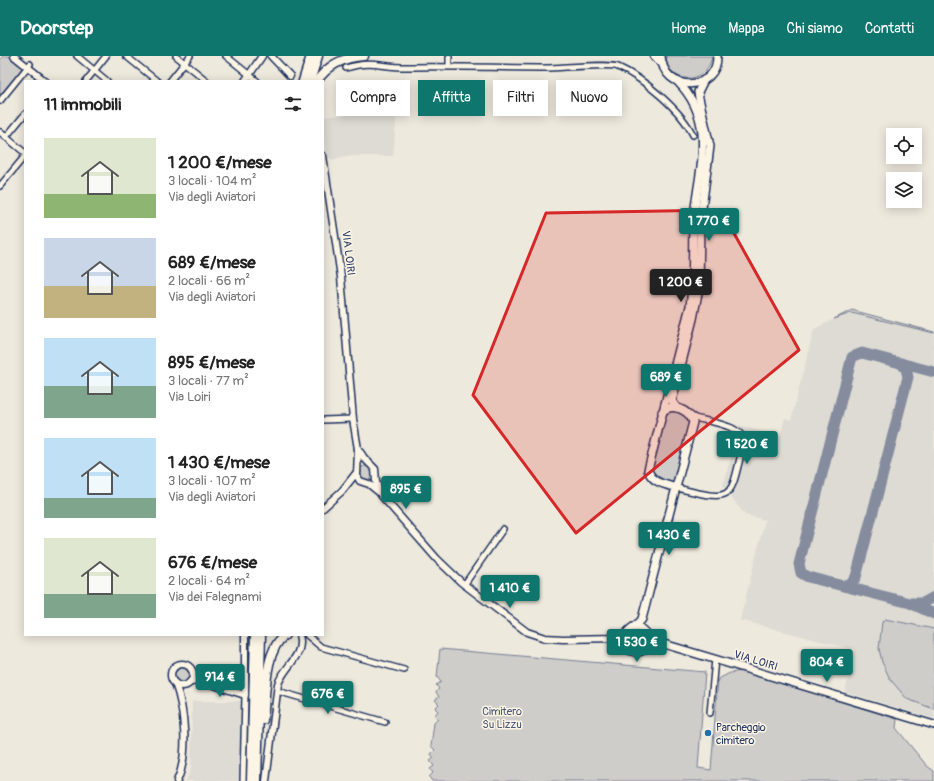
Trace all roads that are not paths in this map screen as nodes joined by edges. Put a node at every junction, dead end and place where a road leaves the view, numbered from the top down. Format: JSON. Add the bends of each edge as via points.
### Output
{"nodes":[{"id":1,"x":14,"y":56,"type":"edge"},
{"id":2,"x":20,"y":56,"type":"edge"},
{"id":3,"x":77,"y":56,"type":"edge"},
{"id":4,"x":106,"y":56,"type":"edge"},
{"id":5,"x":126,"y":56,"type":"edge"},
{"id":6,"x":176,"y":56,"type":"edge"},
{"id":7,"x":190,"y":56,"type":"edge"},
{"id":8,"x":226,"y":56,"type":"edge"},
{"id":9,"x":262,"y":56,"type":"edge"},
{"id":10,"x":271,"y":56,"type":"edge"},
{"id":11,"x":307,"y":56,"type":"edge"},
{"id":12,"x":311,"y":56,"type":"edge"},
{"id":13,"x":318,"y":56,"type":"edge"},
{"id":14,"x":364,"y":56,"type":"edge"},
{"id":15,"x":654,"y":56,"type":"edge"},
{"id":16,"x":717,"y":56,"type":"edge"},
{"id":17,"x":449,"y":57,"type":"dead end"},
{"id":18,"x":662,"y":60,"type":"edge"},
{"id":19,"x":184,"y":63,"type":"junction"},
{"id":20,"x":29,"y":66,"type":"junction"},
{"id":21,"x":449,"y":66,"type":"junction"},
{"id":22,"x":346,"y":68,"type":"dead end"},
{"id":23,"x":94,"y":70,"type":"junction"},
{"id":24,"x":250,"y":75,"type":"junction"},
{"id":25,"x":290,"y":76,"type":"dead end"},
{"id":26,"x":44,"y":80,"type":"edge"},
{"id":27,"x":50,"y":80,"type":"edge"},
{"id":28,"x":87,"y":80,"type":"edge"},
{"id":29,"x":106,"y":80,"type":"edge"},
{"id":30,"x":156,"y":80,"type":"edge"},
{"id":31,"x":171,"y":80,"type":"edge"},
{"id":32,"x":206,"y":80,"type":"edge"},
{"id":33,"x":246,"y":80,"type":"edge"},
{"id":34,"x":256,"y":80,"type":"edge"},
{"id":35,"x":301,"y":80,"type":"edge"},
{"id":36,"x":310,"y":80,"type":"edge"},
{"id":37,"x":318,"y":80,"type":"edge"},
{"id":38,"x":704,"y":80,"type":"junction"},
{"id":39,"x":678,"y":82,"type":"junction"},
{"id":40,"x":0,"y":101,"type":"edge"},
{"id":41,"x":24,"y":115,"type":"edge"},
{"id":42,"x":0,"y":132,"type":"edge"},
{"id":43,"x":693,"y":135,"type":"dead end"},
{"id":44,"x":6,"y":137,"type":"junction"},
{"id":45,"x":24,"y":151,"type":"edge"},
{"id":46,"x":24,"y":157,"type":"edge"},
{"id":47,"x":324,"y":163,"type":"edge"},
{"id":48,"x":1,"y":184,"type":"edge"},
{"id":49,"x":677,"y":408,"type":"junction"},
{"id":50,"x":662,"y":412,"type":"junction"},
{"id":51,"x":688,"y":414,"type":"junction"},
{"id":52,"x":353,"y":419,"type":"junction"},
{"id":53,"x":324,"y":420,"type":"edge"},
{"id":54,"x":358,"y":449,"type":"junction"},
{"id":55,"x":370,"y":464,"type":"junction"},
{"id":56,"x":357,"y":471,"type":"junction"},
{"id":57,"x":376,"y":476,"type":"junction"},
{"id":58,"x":365,"y":483,"type":"junction"},
{"id":59,"x":677,"y":488,"type":"junction"},
{"id":60,"x":342,"y":491,"type":"junction"},
{"id":61,"x":381,"y":495,"type":"junction"},
{"id":62,"x":324,"y":507,"type":"edge"},
{"id":63,"x":503,"y":529,"type":"dead end"},
{"id":64,"x":464,"y":585,"type":"junction"},
{"id":65,"x":642,"y":619,"type":"junction"},
{"id":66,"x":633,"y":628,"type":"junction"},
{"id":67,"x":644,"y":630,"type":"junction"},
{"id":68,"x":626,"y":634,"type":"junction"},
{"id":69,"x":245,"y":636,"type":"edge"},
{"id":70,"x":255,"y":636,"type":"edge"},
{"id":71,"x":261,"y":636,"type":"edge"},
{"id":72,"x":284,"y":636,"type":"edge"},
{"id":73,"x":299,"y":636,"type":"edge"},
{"id":74,"x":308,"y":636,"type":"edge"},
{"id":75,"x":609,"y":638,"type":"junction"},
{"id":76,"x":649,"y":638,"type":"junction"},
{"id":77,"x":664,"y":644,"type":"junction"},
{"id":78,"x":625,"y":646,"type":"junction"},
{"id":79,"x":648,"y":646,"type":"junction"},
{"id":80,"x":715,"y":659,"type":"junction"},
{"id":81,"x":404,"y":670,"type":"dead end"},
{"id":82,"x":192,"y":673,"type":"junction"},
{"id":83,"x":201,"y":682,"type":"junction"},
{"id":84,"x":175,"y":683,"type":"junction"},
{"id":85,"x":187,"y":683,"type":"junction"},
{"id":86,"x":277,"y":691,"type":"junction"},
{"id":87,"x":245,"y":695,"type":"junction"},
{"id":88,"x":180,"y":696,"type":"junction"},
{"id":89,"x":710,"y":713,"type":"dead end"},
{"id":90,"x":385,"y":722,"type":"dead end"},
{"id":91,"x":934,"y":725,"type":"edge"},
{"id":92,"x":258,"y":760,"type":"junction"},
{"id":93,"x":176,"y":781,"type":"edge"},
{"id":94,"x":243,"y":781,"type":"edge"},
{"id":95,"x":251,"y":781,"type":"edge"},
{"id":96,"x":257,"y":781,"type":"edge"},
{"id":97,"x":266,"y":781,"type":"edge"}],
"edges":[{"from":1,"to":20,"type":"street"},
{"from":2,"to":20,"type":"street"},
{"from":3,"to":23,"type":"street"},
{"from":4,"to":23,"type":"street"},
{"from":5,"to":30,"type":"street"},
{"from":6,"to":19,"type":"street"},
{"from":7,"to":19,"type":"street"},
{"from":8,"to":24,"type":"street"},
{"from":9,"to":24,"type":"street"},
{"from":10,"to":25,"type":"street"},
{"from":11,"to":35,"type":"highway"},
{"from":12,"to":35,"type":"highway"},
{"from":13,"to":36,"type":"highway"},
{"from":14,"to":37,"type":"highway","via":[[336,63]]},
{"from":15,"to":18,"type":"highway"},
{"from":16,"to":38,"type":"main road","via":[[715,68]]},
{"from":17,"to":21,"type":"street"},
{"from":18,"to":39,"type":"main road","via":[[668,74]]},
{"from":19,"to":31,"type":"street"},
{"from":19,"to":32,"type":"street"},
{"from":20,"to":26,"type":"street"},
{"from":20,"to":27,"type":"street"},
{"from":20,"to":40,"type":"street"},
{"from":21,"to":22,"type":"street","via":[[401,67],[372,63]]},
{"from":21,"to":43,"type":"street","via":[[617,66],[656,93],[684,121]]},
{"from":23,"to":28,"type":"street"},
{"from":23,"to":29,"type":"street"},
{"from":24,"to":33,"type":"street"},
{"from":24,"to":34,"type":"street"},
{"from":38,"to":39,"type":"main road","via":[[696,84]]},
{"from":38,"to":49,"type":"main road","via":[[698,92],[710,146],[700,224],[699,288],[672,401]]},
{"from":39,"to":50,"type":"main road","via":[[691,97],[704,144],[693,226],[691,301]]},
{"from":41,"to":44,"type":"street"},
{"from":42,"to":44,"type":"street"},
{"from":44,"to":45,"type":"street"},
{"from":46,"to":48,"type":"street"},
{"from":47,"to":52,"type":"street","name":"VIA LOIRI","via":[[341,277]]},
{"from":49,"to":50,"type":"main road","via":[[669,408]]},
{"from":49,"to":51,"type":"main road"},
{"from":50,"to":59,"type":"main road","via":[[648,470],[654,481]]},
{"from":51,"to":59,"type":"main road","via":[[694,422]]},
{"from":51,"to":59,"type":"street","via":[[738,430],[744,442],[733,486],[727,494],[706,495]]},
{"from":52,"to":53,"type":"street"},
{"from":52,"to":54,"type":"street","name":"VIA LOIRI"},
{"from":54,"to":55,"type":"street","name":"VIA LOIRI"},
{"from":54,"to":56,"type":"street","name":"VIA LOIRI"},
{"from":55,"to":56,"type":"street","via":[[364,464]]},
{"from":55,"to":57,"type":"street","via":[[375,469]]},
{"from":56,"to":58,"type":"street","via":[[358,479]]},
{"from":56,"to":60,"type":"street"},
{"from":57,"to":58,"type":"street","via":[[372,481]]},
{"from":57,"to":61,"type":"street"},
{"from":58,"to":60,"type":"street","via":[[355,483]]},
{"from":58,"to":61,"type":"street"},
{"from":59,"to":65,"type":"main road"},
{"from":60,"to":62,"type":"street"},
{"from":61,"to":64,"type":"street"},
{"from":63,"to":64,"type":"street"},
{"from":64,"to":75,"type":"street","via":[[512,622],[535,636],[563,639]]},
{"from":65,"to":66,"type":"main road"},
{"from":65,"to":67,"type":"main road"},
{"from":66,"to":67,"type":"main road"},
{"from":66,"to":68,"type":"main road"},
{"from":67,"to":76,"type":"main road"},
{"from":68,"to":75,"type":"street","via":[[622,637]]},
{"from":68,"to":78,"type":"main road"},
{"from":69,"to":87,"type":"street"},
{"from":70,"to":95,"type":"highway"},
{"from":71,"to":92,"type":"highway"},
{"from":72,"to":92,"type":"highway","via":[[272,652]]},
{"from":73,"to":86,"type":"street","via":[[299,652],[280,677]]},
{"from":74,"to":81,"type":"street","via":[[321,647]]},
{"from":75,"to":78,"type":"street"},
{"from":76,"to":77,"type":"main road","name":"VIA LOIRI"},
{"from":76,"to":79,"type":"main road"},
{"from":77,"to":79,"type":"main road"},
{"from":77,"to":80,"type":"main road","name":"VIA LOIRI"},
{"from":78,"to":79,"type":"main road","via":[[637,653]]},
{"from":80,"to":89,"type":"street"},
{"from":80,"to":91,"type":"main road","name":"VIA LOIRI"},
{"from":82,"to":83,"type":"street"},
{"from":82,"to":84,"type":"street","via":[[185,665],[176,666],[171,674]]},
{"from":82,"to":85,"type":"street"},
{"from":83,"to":85,"type":"street"},
{"from":83,"to":87,"type":"street"},
{"from":84,"to":85,"type":"street"},
{"from":84,"to":88,"type":"street"},
{"from":85,"to":88,"type":"street"},
{"from":86,"to":90,"type":"street"},
{"from":86,"to":97,"type":"street"},
{"from":87,"to":94,"type":"street"},
{"from":88,"to":93,"type":"street","via":[[184,752],[181,771]]},
{"from":92,"to":96,"type":"highway"}]}
